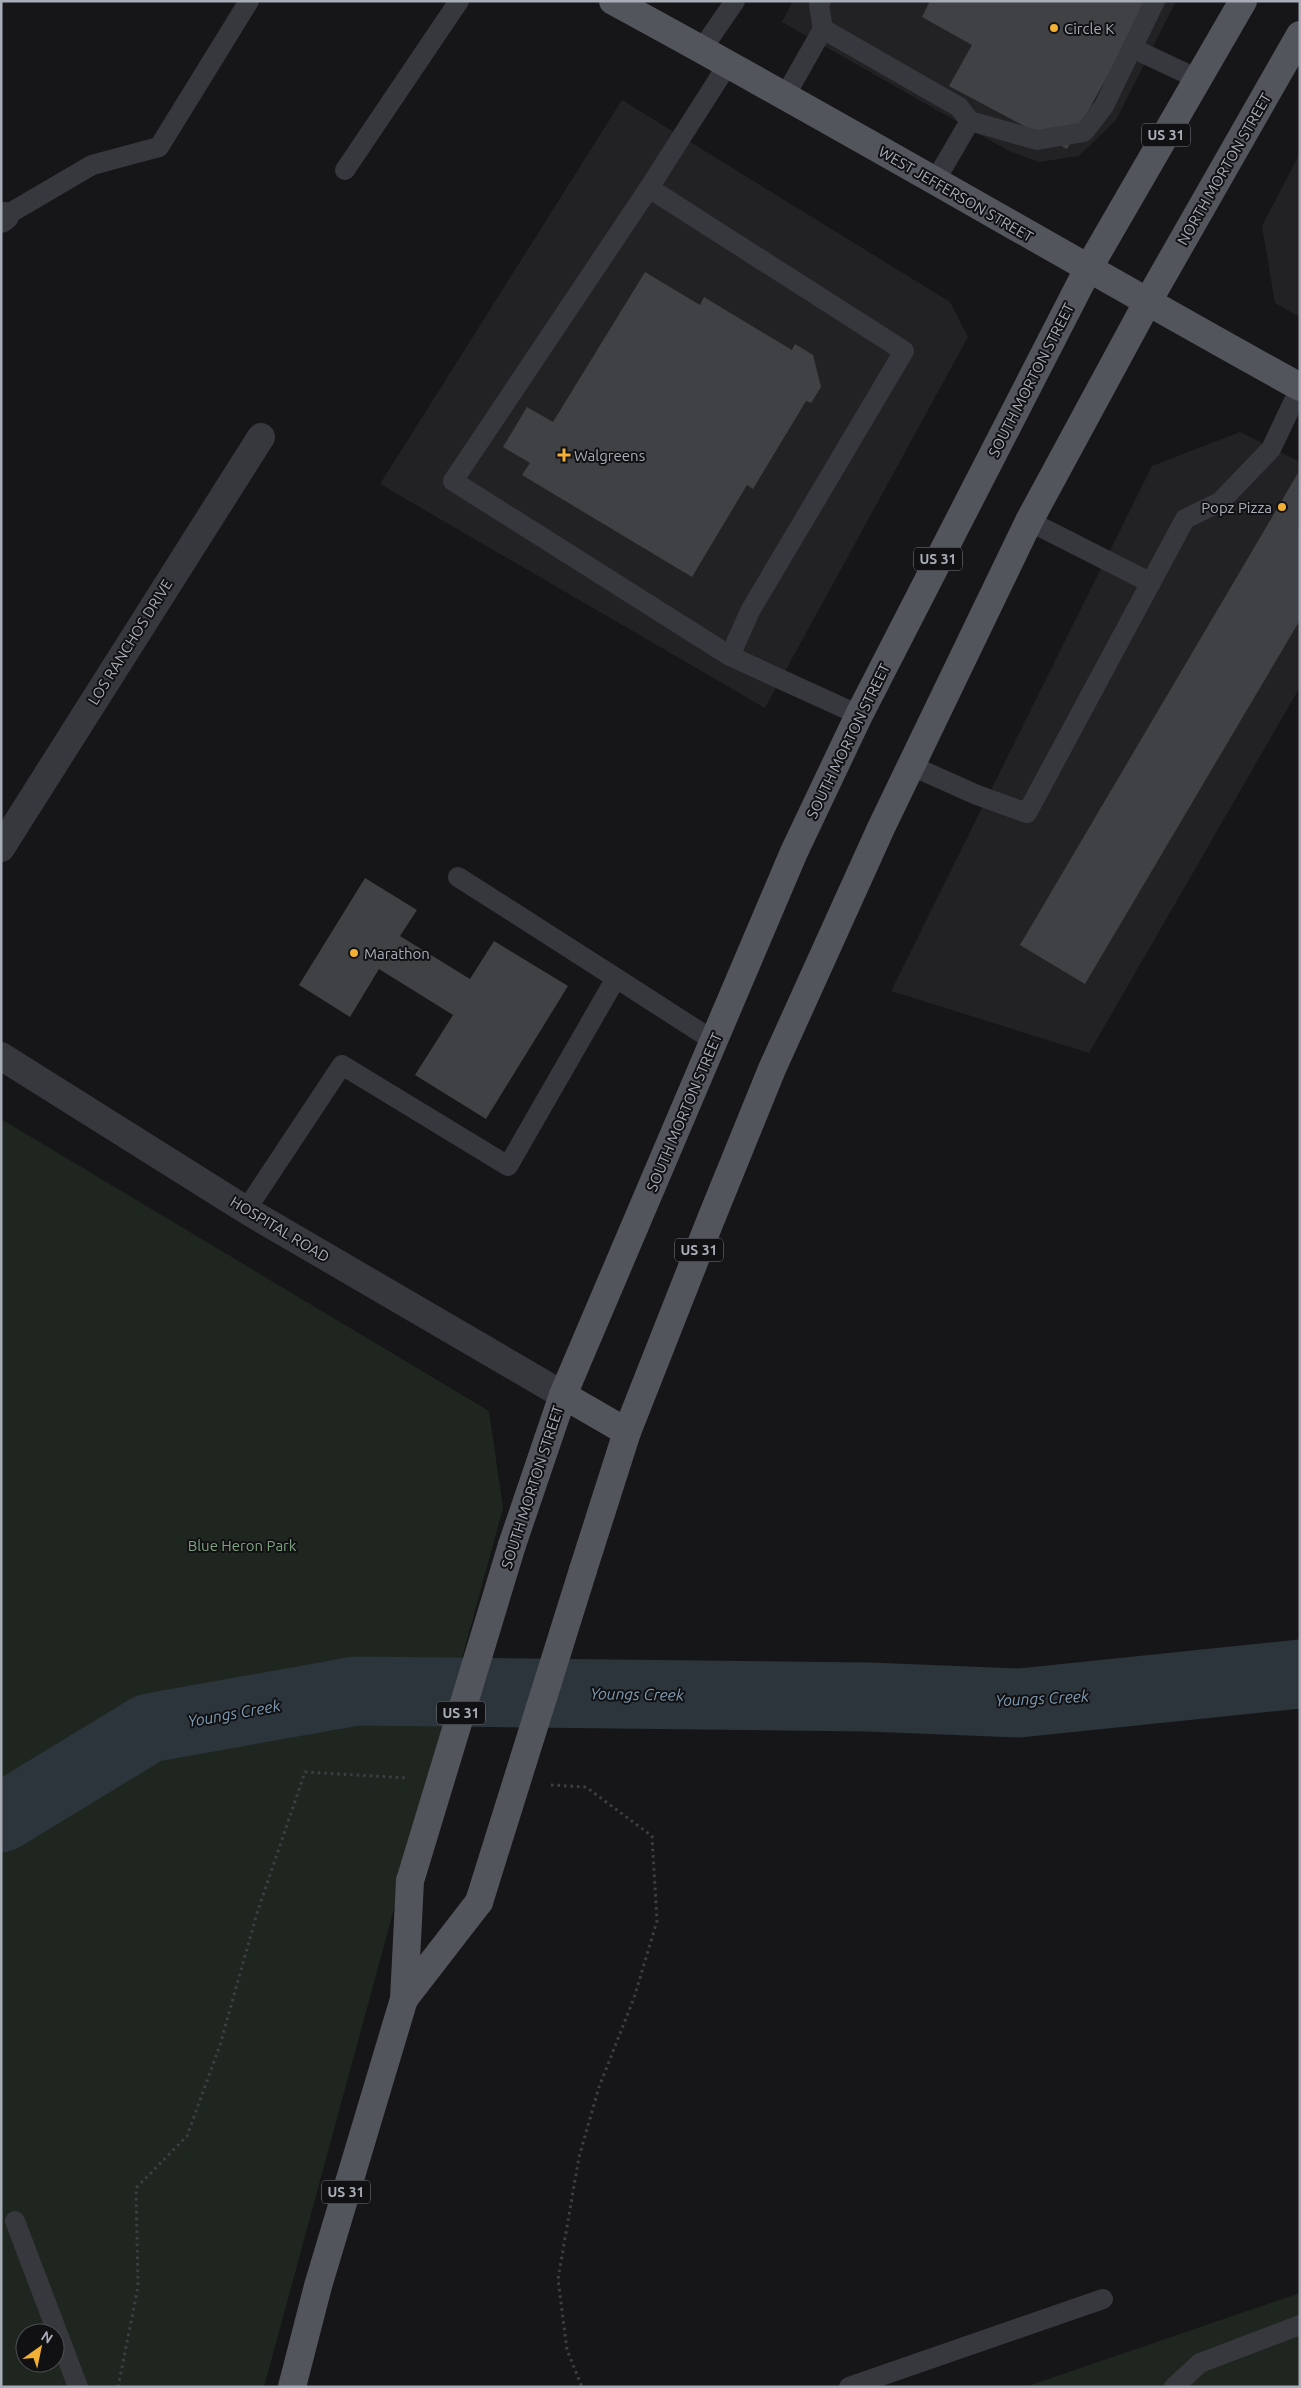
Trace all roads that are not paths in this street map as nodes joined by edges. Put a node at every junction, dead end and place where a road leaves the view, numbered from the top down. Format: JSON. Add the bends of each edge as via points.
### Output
{"nodes":[{"id":1,"x":249,"y":1,"type":"edge"},
{"id":2,"x":459,"y":1,"type":"edge"},
{"id":3,"x":613,"y":1,"type":"edge"},
{"id":4,"x":735,"y":1,"type":"edge"},
{"id":5,"x":821,"y":1,"type":"edge"},
{"id":6,"x":1155,"y":1,"type":"edge"},
{"id":7,"x":1243,"y":1,"type":"edge"},
{"id":8,"x":823,"y":29,"type":"junction"},
{"id":9,"x":1300,"y":35,"type":"edge"},
{"id":10,"x":1132,"y":48,"type":"junction"},
{"id":11,"x":702,"y":50,"type":"junction"},
{"id":12,"x":728,"y":64,"type":"junction"},
{"id":13,"x":1293,"y":64,"type":"edge"},
{"id":14,"x":1198,"y":79,"type":"junction"},
{"id":15,"x":785,"y":96,"type":"junction"},
{"id":16,"x":970,"y":121,"type":"junction"},
{"id":17,"x":346,"y":170,"type":"dead end"},
{"id":18,"x":935,"y":181,"type":"junction"},
{"id":19,"x":649,"y":188,"type":"junction"},
{"id":20,"x":3,"y":218,"type":"edge"},
{"id":21,"x":1088,"y":269,"type":"junction"},
{"id":22,"x":1147,"y":303,"type":"junction"},
{"id":23,"x":1300,"y":387,"type":"edge"},
{"id":24,"x":260,"y":437,"type":"dead end"},
{"id":25,"x":1029,"y":521,"type":"junction"},
{"id":26,"x":1151,"y":583,"type":"junction"},
{"id":27,"x":730,"y":656,"type":"junction"},
{"id":28,"x":859,"y":715,"type":"junction"},
{"id":29,"x":910,"y":765,"type":"junction"},
{"id":30,"x":1,"y":848,"type":"edge"},
{"id":31,"x":458,"y":877,"type":"dead end"},
{"id":32,"x":616,"y":978,"type":"junction"},
{"id":33,"x":714,"y":1041,"type":"junction"},
{"id":34,"x":1,"y":1056,"type":"edge"},
{"id":35,"x":246,"y":1210,"type":"junction"},
{"id":36,"x":563,"y":1395,"type":"junction"},
{"id":37,"x":627,"y":1432,"type":"junction"},
{"id":38,"x":404,"y":1998,"type":"junction"},
{"id":39,"x":15,"y":2221,"type":"dead end"},
{"id":40,"x":1103,"y":2299,"type":"dead end"},
{"id":41,"x":1300,"y":2325,"type":"edge"},
{"id":42,"x":78,"y":2387,"type":"edge"},
{"id":43,"x":292,"y":2387,"type":"edge"},
{"id":44,"x":849,"y":2387,"type":"edge"},
{"id":45,"x":1174,"y":2387,"type":"edge"}],
"edges":[{"from":1,"to":20,"type":"lane","via":[[159,147],[92,165]]},
{"from":2,"to":17,"type":"lane"},
{"from":3,"to":11,"type":"main road","name":"WEST JEFFERSON STREET"},
{"from":4,"to":11,"type":"lane"},
{"from":5,"to":8,"type":"lane"},
{"from":6,"to":10,"type":"lane"},
{"from":7,"to":14,"type":"main road","number":"US 31"},
{"from":8,"to":15,"type":"lane"},
{"from":8,"to":16,"type":"lane","via":[[959,107]]},
{"from":9,"to":13,"type":"main road","name":"NORTH MORTON STREET","number":"US 31"},
{"from":10,"to":14,"type":"lane"},
{"from":10,"to":16,"type":"lane","via":[[1104,106],[1084,132],[1037,140]]},
{"from":11,"to":12,"type":"main road","name":"WEST JEFFERSON STREET"},
{"from":12,"to":15,"type":"main road","name":"WEST JEFFERSON STREET"},
{"from":12,"to":19,"type":"lane"},
{"from":13,"to":22,"type":"main road","name":"NORTH MORTON STREET","number":"US 31"},
{"from":14,"to":21,"type":"main road","number":"US 31"},
{"from":15,"to":18,"type":"main road","name":"WEST JEFFERSON STREET"},
{"from":16,"to":18,"type":"lane"},
{"from":18,"to":21,"type":"main road","name":"WEST JEFFERSON STREET"},
{"from":19,"to":27,"type":"lane","via":[[904,351],[750,611]]},
{"from":19,"to":27,"type":"lane","via":[[453,481]]},
{"from":21,"to":22,"type":"main road","name":"WEST JEFFERSON STREET"},
{"from":21,"to":28,"type":"main road","name":"SOUTH MORTON STREET","number":"US 31"},
{"from":22,"to":23,"type":"main road","name":"WEST JEFFERSON STREET"},
{"from":22,"to":25,"type":"main road","name":"SOUTH MORTON STREET","number":"US 31"},
{"from":23,"to":26,"type":"lane","via":[[1271,449],[1220,502],[1185,520]]},
{"from":24,"to":30,"type":"street","name":"LOS RANCHOS DRIVE"},
{"from":25,"to":26,"type":"lane"},
{"from":25,"to":29,"type":"main road","name":"SOUTH MORTON STREET","number":"US 31"},
{"from":26,"to":29,"type":"lane","via":[[1027,813]]},
{"from":27,"to":28,"type":"lane"},
{"from":28,"to":33,"type":"main road","name":"SOUTH MORTON STREET","number":"US 31","via":[[794,852]]},
{"from":29,"to":37,"type":"main road","name":"SOUTH MORTON STREET","number":"US 31","via":[[772,1069]]},
{"from":31,"to":32,"type":"lane"},
{"from":32,"to":33,"type":"lane"},
{"from":32,"to":35,"type":"lane","via":[[508,1166],[342,1065]]},
{"from":33,"to":36,"type":"main road","name":"SOUTH MORTON STREET","number":"US 31"},
{"from":34,"to":35,"type":"street","name":"HOSPITAL ROAD"},
{"from":35,"to":36,"type":"street","name":"HOSPITAL ROAD"},
{"from":36,"to":37,"type":"main road"},
{"from":36,"to":38,"type":"main road","name":"SOUTH MORTON STREET","number":"US 31","bridge":true,"via":[[512,1545],[410,1881]]},
{"from":37,"to":38,"type":"main road","name":"SOUTH MORTON STREET","number":"US 31","bridge":true,"via":[[479,1902]]},
{"from":38,"to":43,"type":"main road","name":"SOUTH MORTON STREET","number":"US 31","via":[[318,2286]]},
{"from":39,"to":42,"type":"lane"},
{"from":40,"to":44,"type":"lane"},
{"from":41,"to":45,"type":"lane","via":[[1200,2363]]}]}
